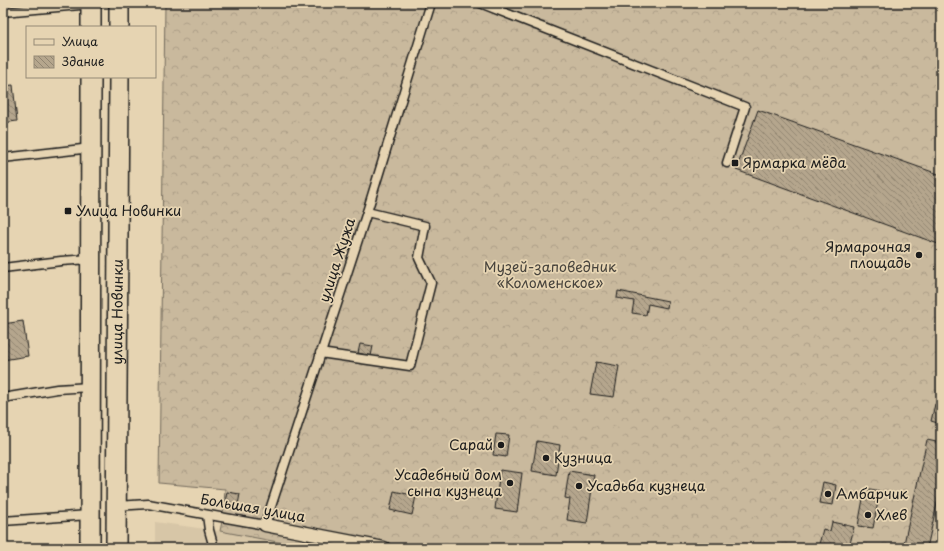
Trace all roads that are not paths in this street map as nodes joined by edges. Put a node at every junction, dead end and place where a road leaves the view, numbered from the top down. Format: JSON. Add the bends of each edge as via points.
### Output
{"nodes":[{"id":1,"x":119,"y":3,"type":"edge"},
{"id":2,"x":431,"y":3,"type":"edge"},
{"id":3,"x":480,"y":3,"type":"edge"},
{"id":4,"x":91,"y":4,"type":"edge"},
{"id":5,"x":3,"y":12,"type":"edge"},
{"id":6,"x":91,"y":26,"type":"edge"},
{"id":7,"x":119,"y":26,"type":"edge"},
{"id":8,"x":91,"y":78,"type":"edge"},
{"id":9,"x":119,"y":78,"type":"edge"},
{"id":10,"x":91,"y":148,"type":"junction"},
{"id":11,"x":3,"y":158,"type":"edge"},
{"id":12,"x":727,"y":163,"type":"dead end"},
{"id":13,"x":367,"y":212,"type":"junction"},
{"id":14,"x":90,"y":259,"type":"junction"},
{"id":15,"x":3,"y":268,"type":"edge"},
{"id":16,"x":320,"y":354,"type":"junction"},
{"id":17,"x":90,"y":387,"type":"junction"},
{"id":18,"x":3,"y":398,"type":"edge"},
{"id":19,"x":116,"y":506,"type":"junction"},
{"id":20,"x":89,"y":515,"type":"junction"},
{"id":21,"x":207,"y":515,"type":"junction"},
{"id":22,"x":3,"y":521,"type":"edge"},
{"id":23,"x":265,"y":525,"type":"junction"},
{"id":24,"x":90,"y":548,"type":"edge"},
{"id":25,"x":116,"y":548,"type":"edge"},
{"id":26,"x":215,"y":548,"type":"edge"},
{"id":27,"x":384,"y":548,"type":"edge"}],
"edges":[{"from":1,"to":7,"type":"street"},
{"from":2,"to":13,"type":"lane","name":"улица Жужа"},
{"from":3,"to":12,"type":"lane","via":[[745,107]]},
{"from":4,"to":5,"type":"lane"},
{"from":4,"to":6,"type":"street"},
{"from":8,"to":10,"type":"street","name":"улица Новинки"},
{"from":9,"to":19,"type":"street","name":"улица Новинки"},
{"from":10,"to":11,"type":"lane"},
{"from":10,"to":14,"type":"street","name":"улица Новинки"},
{"from":13,"to":16,"type":"lane","name":"улица Жужа"},
{"from":13,"to":16,"type":"lane","via":[[426,226],[419,258],[431,283],[410,366]]},
{"from":14,"to":15,"type":"lane"},
{"from":14,"to":17,"type":"street","name":"улица Новинки"},
{"from":16,"to":23,"type":"lane","name":"улица Жужа"},
{"from":17,"to":18,"type":"lane","via":[[57,389]]},
{"from":17,"to":20,"type":"street","name":"улица Новинки"},
{"from":19,"to":21,"type":"lane","name":"Большая улица","via":[[148,504]]},
{"from":19,"to":25,"type":"street","name":"улица Новинки"},
{"from":20,"to":22,"type":"lane"},
{"from":20,"to":24,"type":"street","name":"улица Новинки"},
{"from":21,"to":23,"type":"lane","name":"Большая улица"},
{"from":21,"to":26,"type":"lane"},
{"from":23,"to":27,"type":"street","name":"Большая улица"}]}
